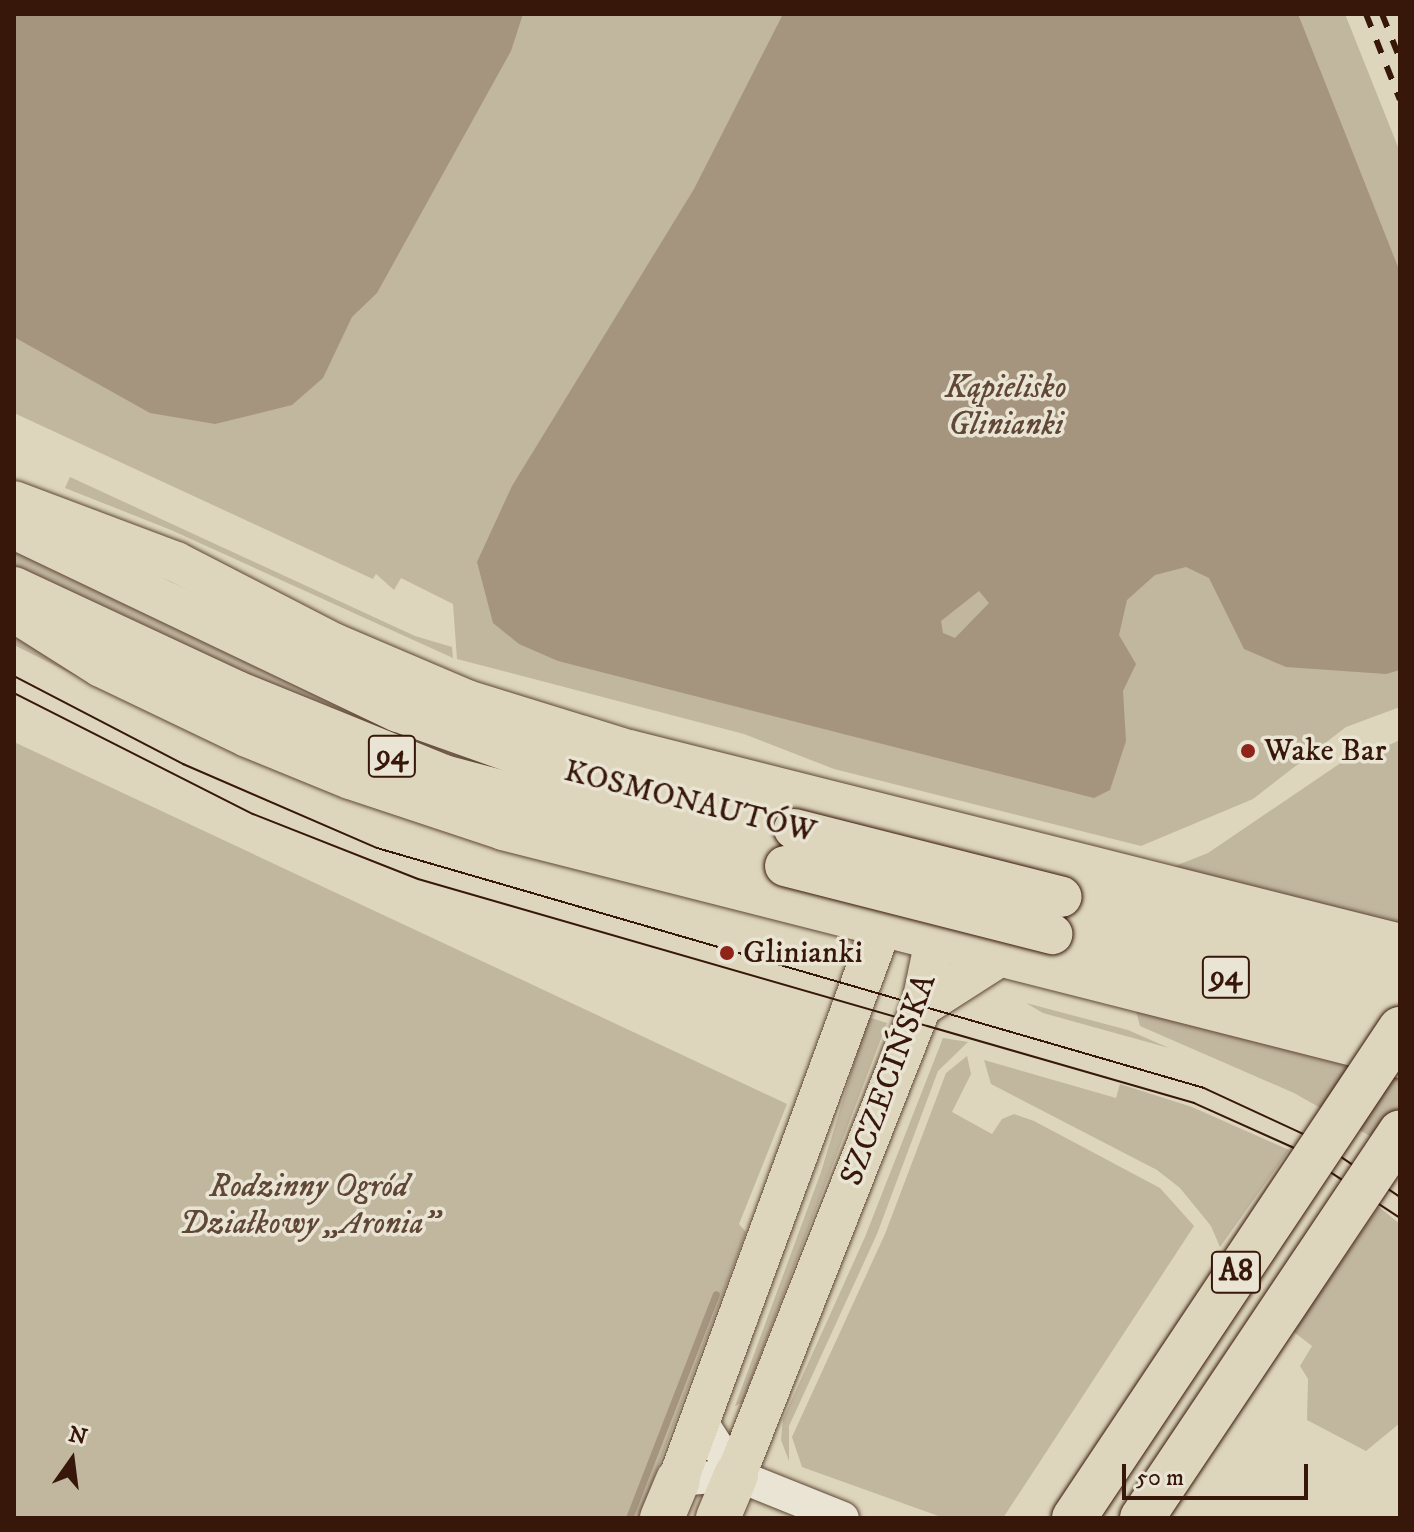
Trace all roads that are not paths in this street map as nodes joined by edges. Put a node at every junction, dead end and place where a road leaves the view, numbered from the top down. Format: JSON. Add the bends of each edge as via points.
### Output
{"nodes":[{"id":1,"x":14,"y":501,"type":"edge"},
{"id":2,"x":14,"y":529,"type":"edge"},
{"id":3,"x":14,"y":587,"type":"edge"},
{"id":4,"x":14,"y":612,"type":"edge"},
{"id":5,"x":941,"y":828,"type":"junction"},
{"id":6,"x":789,"y":848,"type":"junction"},
{"id":7,"x":1057,"y":915,"type":"junction"},
{"id":8,"x":881,"y":928,"type":"junction"},
{"id":9,"x":936,"y":942,"type":"junction"},
{"id":10,"x":1400,"y":944,"type":"edge"},
{"id":11,"x":999,"y":957,"type":"junction"},
{"id":12,"x":1400,"y":981,"type":"edge"},
{"id":13,"x":921,"y":1007,"type":"junction"},
{"id":14,"x":1400,"y":1021,"type":"edge"},
{"id":15,"x":1400,"y":1029,"type":"edge"},
{"id":16,"x":1400,"y":1058,"type":"edge"},
{"id":17,"x":1400,"y":1132,"type":"edge"},
{"id":18,"x":701,"y":1421,"type":"junction"},
{"id":19,"x":736,"y":1475,"type":"junction"},
{"id":20,"x":670,"y":1499,"type":"edge"},
{"id":21,"x":718,"y":1518,"type":"edge"},
{"id":22,"x":843,"y":1518,"type":"edge"},
{"id":23,"x":1074,"y":1518,"type":"edge"},
{"id":24,"x":1142,"y":1518,"type":"edge"}],
"edges":[{"from":1,"to":5,"type":"main road","via":[[176,562],[333,643],[467,700],[629,750]]},
{"from":2,"to":6,"type":"main road","name":"KOSMONAUTÓW","number":"94","via":[[398,712]]},
{"from":3,"to":6,"type":"main road","name":"KOSMONAUTÓW","number":"94","via":[[280,710],[444,775]]},
{"from":4,"to":8,"type":"main road","via":[[113,673],[350,779],[503,830]]},
{"from":5,"to":8,"type":"main road","name":"SZCZECIŃSKA","via":[[898,882]]},
{"from":5,"to":9,"type":"main road","name":"SZCZECIŃSKA","via":[[944,891]]},
{"from":5,"to":10,"type":"main road"},
{"from":6,"to":7,"type":"main road","name":"KOSMONAUTÓW","number":"94","bridge":true},
{"from":7,"to":12,"type":"main road","name":"KOSMONAUTÓW","number":"94"},
{"from":7,"to":14,"type":"main road","name":"KOSMONAUTÓW","number":"94"},
{"from":8,"to":9,"type":"main road"},
{"from":8,"to":18,"type":"main road","name":"SZCZECIŃSKA"},
{"from":9,"to":11,"type":"main road"},
{"from":9,"to":13,"type":"main road","name":"SZCZECIŃSKA"},
{"from":11,"to":13,"type":"main road"},
{"from":11,"to":16,"type":"main road"},
{"from":13,"to":19,"type":"main road","name":"SZCZECIŃSKA"},
{"from":15,"to":23,"type":"highway","number":"A8","bridge":true},
{"from":17,"to":24,"type":"highway","number":"A8","bridge":true},
{"from":18,"to":19,"type":"street"},
{"from":18,"to":20,"type":"main road","name":"SZCZECIŃSKA"},
{"from":19,"to":20,"type":"street","name":"SZCZECIŃSKA"},
{"from":19,"to":21,"type":"highway"},
{"from":19,"to":22,"type":"street","name":"SZCZECIŃSKA"}]}
